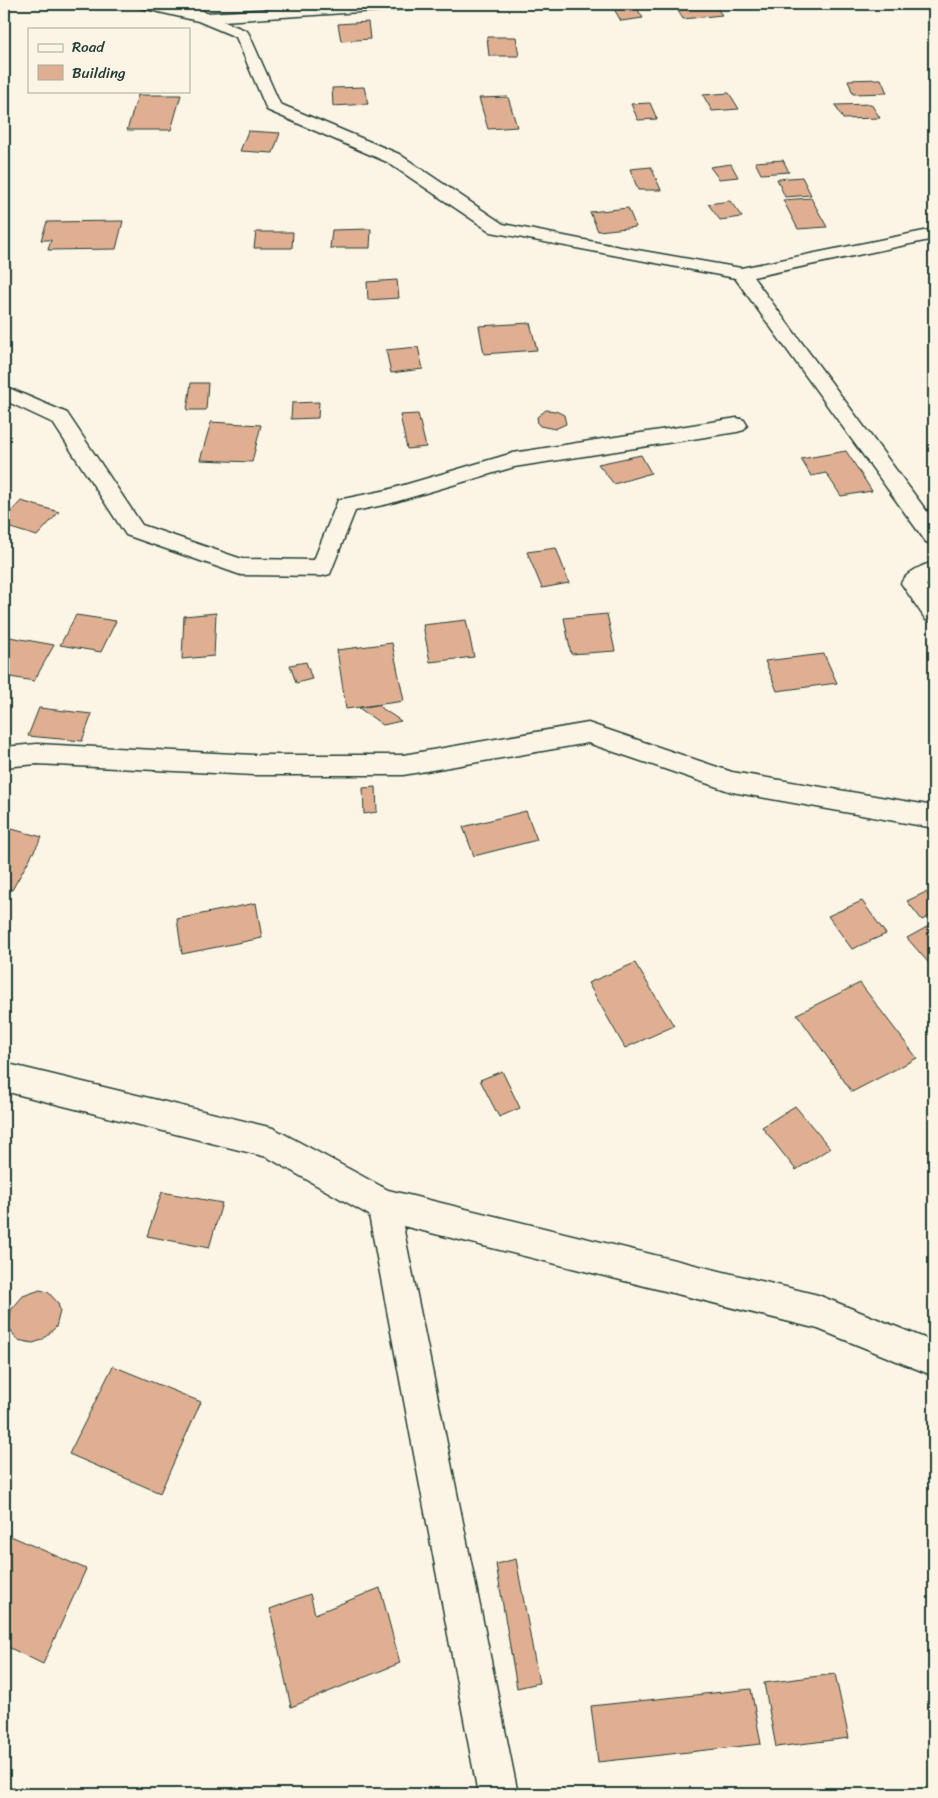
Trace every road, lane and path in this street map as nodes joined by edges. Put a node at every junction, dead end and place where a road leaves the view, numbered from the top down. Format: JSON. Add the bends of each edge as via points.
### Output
{"nodes":[{"id":1,"x":142,"y":4,"type":"edge"},
{"id":2,"x":187,"y":4,"type":"edge"},
{"id":3,"x":422,"y":4,"type":"edge"},
{"id":4,"x":203,"y":18,"type":"junction"},
{"id":5,"x":934,"y":234,"type":"edge"},
{"id":6,"x":741,"y":274,"type":"junction"},
{"id":7,"x":4,"y":392,"type":"edge"},
{"id":8,"x":737,"y":425,"type":"dead end"},
{"id":9,"x":934,"y":536,"type":"edge"},
{"id":10,"x":934,"y":570,"type":"edge"},
{"id":11,"x":934,"y":614,"type":"edge"},
{"id":12,"x":4,"y":757,"type":"edge"},
{"id":13,"x":934,"y":817,"type":"edge"},
{"id":14,"x":4,"y":1077,"type":"edge"},
{"id":15,"x":383,"y":1205,"type":"junction"},
{"id":16,"x":934,"y":1359,"type":"edge"},
{"id":17,"x":498,"y":1794,"type":"edge"}],
"edges":[{"from":1,"to":4,"type":"street"},
{"from":2,"to":4,"type":"street"},
{"from":3,"to":4,"type":"street"},
{"from":4,"to":6,"type":"street","via":[[242,34],[273,107],[393,158],[497,228]]},
{"from":5,"to":6,"type":"street"},
{"from":6,"to":9,"type":"street"},
{"from":7,"to":8,"type":"street","via":[[60,418],[134,530],[241,567],[322,568],[346,504],[388,497],[513,460]]},
{"from":10,"to":11,"type":"street","via":[[912,583]]},
{"from":12,"to":13,"type":"street","via":[[37,754],[254,765],[403,765],[588,733],[732,782]]},
{"from":14,"to":15,"type":"street","via":[[273,1143]]},
{"from":15,"to":16,"type":"street","via":[[818,1312]]},
{"from":15,"to":17,"type":"street"}]}
